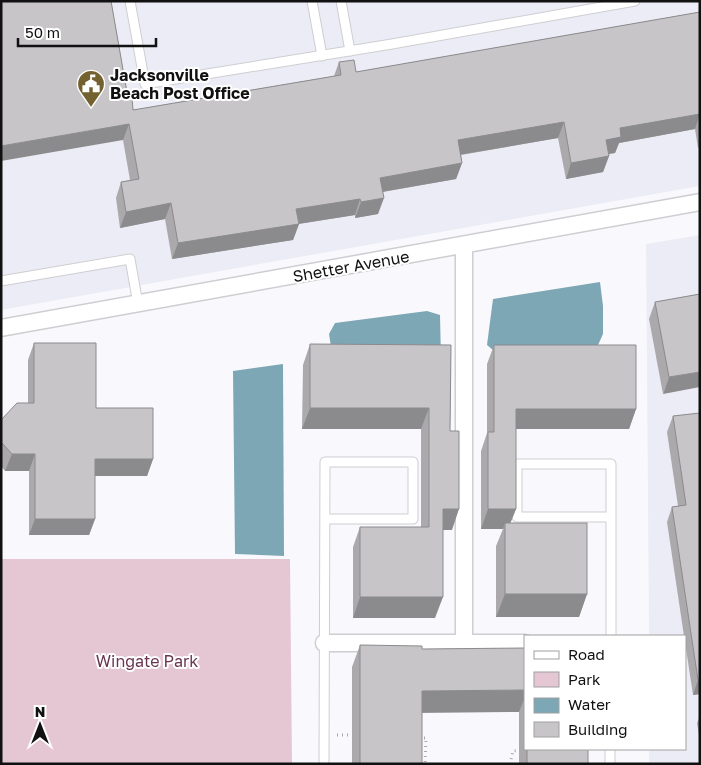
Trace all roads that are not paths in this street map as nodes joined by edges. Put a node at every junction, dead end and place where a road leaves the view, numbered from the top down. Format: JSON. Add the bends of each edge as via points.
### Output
{"nodes":[{"id":1,"x":130,"y":1,"type":"edge"},
{"id":2,"x":312,"y":1,"type":"edge"},
{"id":3,"x":341,"y":1,"type":"edge"},
{"id":4,"x":635,"y":1,"type":"edge"},
{"id":5,"x":350,"y":51,"type":"junction"},
{"id":6,"x":322,"y":56,"type":"junction"},
{"id":7,"x":700,"y":202,"type":"edge"},
{"id":8,"x":464,"y":246,"type":"junction"},
{"id":9,"x":1,"y":281,"type":"edge"},
{"id":10,"x":138,"y":304,"type":"junction"},
{"id":11,"x":1,"y":328,"type":"edge"},
{"id":12,"x":611,"y":517,"type":"junction"},
{"id":13,"x":325,"y":519,"type":"junction"},
{"id":14,"x":611,"y":635,"type":"edge"},
{"id":15,"x":324,"y":643,"type":"junction"},
{"id":16,"x":524,"y":643,"type":"edge"},
{"id":17,"x":464,"y":644,"type":"junction"},
{"id":18,"x":610,"y":750,"type":"edge"},
{"id":19,"x":324,"y":764,"type":"edge"},
{"id":20,"x":610,"y":764,"type":"edge"}],
"edges":[{"from":1,"to":6,"type":"lane","via":[[145,84]]},
{"from":2,"to":6,"type":"lane"},
{"from":3,"to":5,"type":"lane"},
{"from":4,"to":5,"type":"lane"},
{"from":5,"to":6,"type":"lane"},
{"from":7,"to":8,"type":"street","name":"Shetter Avenue"},
{"from":8,"to":10,"type":"street","name":"Shetter Avenue"},
{"from":8,"to":17,"type":"street"},
{"from":9,"to":10,"type":"lane","via":[[130,259]]},
{"from":10,"to":11,"type":"street","name":"Shetter Avenue"},
{"from":12,"to":12,"type":"lane","via":[[518,516],[518,464],[611,464]]},
{"from":12,"to":14,"type":"lane"},
{"from":13,"to":13,"type":"lane","via":[[325,462],[413,462],[413,519]]},
{"from":13,"to":15,"type":"lane"},
{"from":15,"to":17,"type":"street"},
{"from":15,"to":19,"type":"lane"},
{"from":16,"to":17,"type":"street"},
{"from":18,"to":20,"type":"lane"}]}
